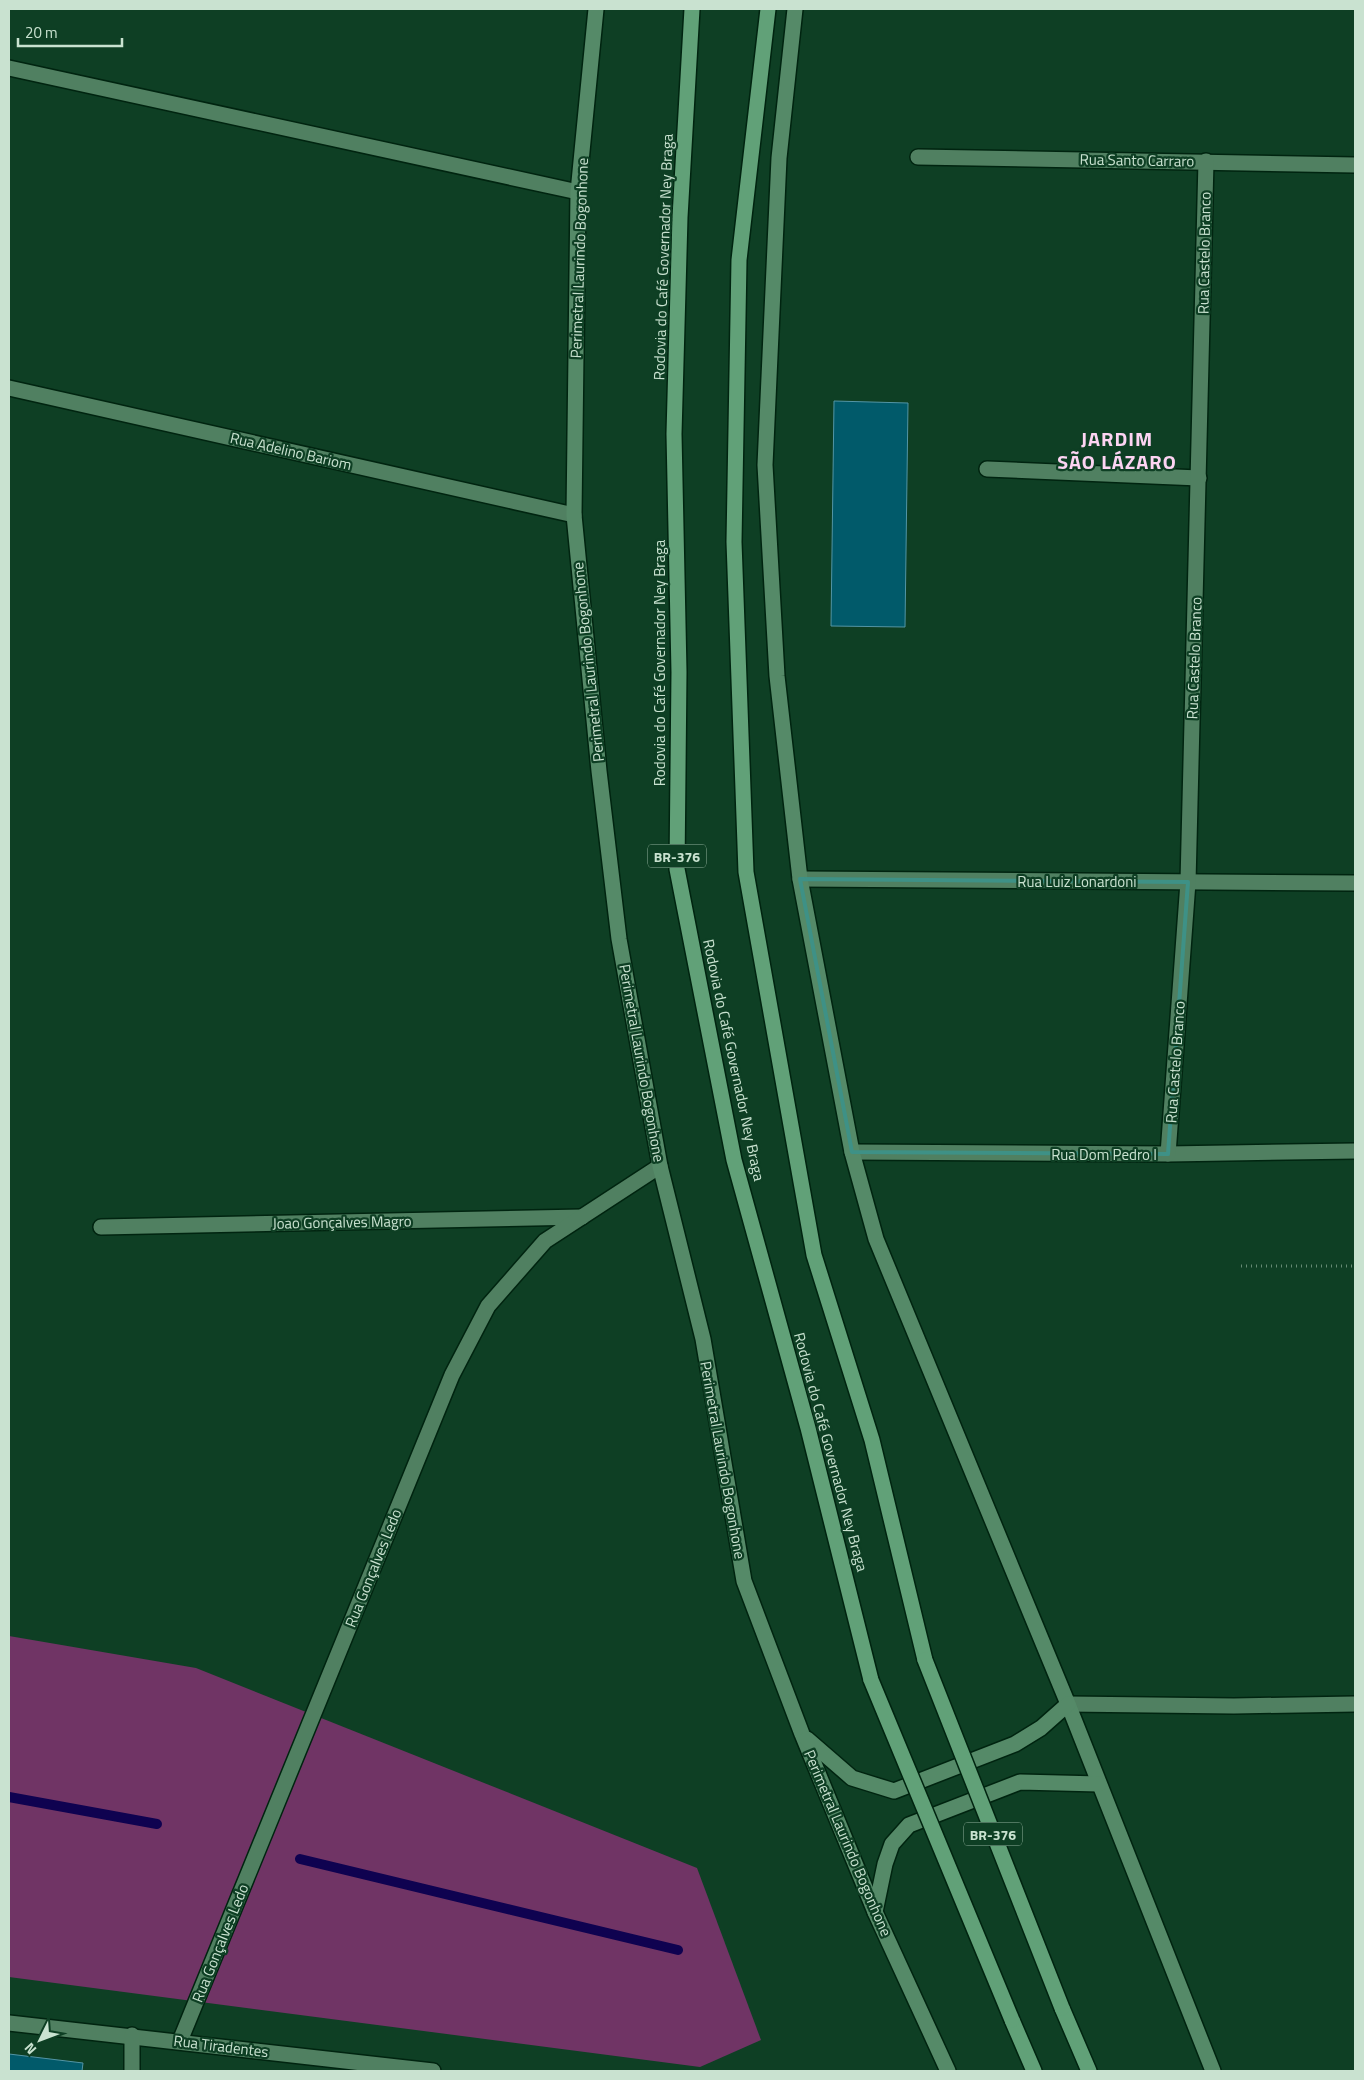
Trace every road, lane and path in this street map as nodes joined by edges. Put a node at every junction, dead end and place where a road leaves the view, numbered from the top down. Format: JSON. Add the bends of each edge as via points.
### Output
{"nodes":[{"id":1,"x":596,"y":9,"type":"edge"},
{"id":2,"x":692,"y":9,"type":"edge"},
{"id":3,"x":768,"y":9,"type":"edge"},
{"id":4,"x":795,"y":9,"type":"edge"},
{"id":5,"x":9,"y":68,"type":"edge"},
{"id":6,"x":918,"y":157,"type":"dead end"},
{"id":7,"x":1206,"y":161,"type":"junction"},
{"id":8,"x":1355,"y":164,"type":"edge"},
{"id":9,"x":578,"y":192,"type":"junction"},
{"id":10,"x":9,"y":388,"type":"edge"},
{"id":11,"x":987,"y":469,"type":"dead end"},
{"id":12,"x":1199,"y":478,"type":"junction"},
{"id":13,"x":574,"y":515,"type":"junction"},
{"id":14,"x":800,"y":879,"type":"junction"},
{"id":15,"x":1188,"y":882,"type":"junction"},
{"id":16,"x":1355,"y":884,"type":"edge"},
{"id":17,"x":1355,"y":1151,"type":"edge"},
{"id":18,"x":852,"y":1152,"type":"junction"},
{"id":19,"x":1168,"y":1154,"type":"junction"},
{"id":20,"x":660,"y":1166,"type":"junction"},
{"id":21,"x":582,"y":1217,"type":"junction"},
{"id":22,"x":101,"y":1228,"type":"dead end"},
{"id":23,"x":1241,"y":1266,"type":"dead end"},
{"id":24,"x":1355,"y":1266,"type":"edge"},
{"id":25,"x":1068,"y":1704,"type":"junction"},
{"id":26,"x":1355,"y":1704,"type":"edge"},
{"id":27,"x":802,"y":1734,"type":"junction"},
{"id":28,"x":1100,"y":1784,"type":"junction"},
{"id":29,"x":875,"y":1912,"type":"junction"},
{"id":30,"x":9,"y":2022,"type":"edge"},
{"id":31,"x":132,"y":2035,"type":"junction"},
{"id":32,"x":180,"y":2041,"type":"junction"},
{"id":33,"x":132,"y":2071,"type":"edge"},
{"id":34,"x":433,"y":2071,"type":"edge"},
{"id":35,"x":948,"y":2071,"type":"edge"},
{"id":36,"x":1034,"y":2071,"type":"edge"},
{"id":37,"x":1089,"y":2071,"type":"edge"},
{"id":38,"x":1213,"y":2071,"type":"edge"}],
"edges":[{"from":1,"to":9,"type":"main road","name":"Perimetral Laurindo Bogonhone"},
{"from":2,"to":36,"type":"highway","name":"Rodovia do Café Governador Ney Braga","number":"BR-376","bridge":true,"via":[[680,217],[674,434],[679,672],[677,869],[734,1160],[808,1428],[871,1680]]},
{"from":3,"to":37,"type":"highway","number":"BR-376","bridge":true,"via":[[739,260],[734,542],[746,872],[814,1255],[872,1440],[925,1660]]},
{"from":4,"to":14,"type":"main road","via":[[779,158],[765,465],[777,676]]},
{"from":5,"to":9,"type":"street"},
{"from":6,"to":7,"type":"street","name":"Rua Santo Carraro"},
{"from":7,"to":8,"type":"street","name":"Rua Santo Carraro"},
{"from":7,"to":12,"type":"street","name":"Rua Castelo Branco"},
{"from":9,"to":13,"type":"main road","name":"Perimetral Laurindo Bogonhone"},
{"from":10,"to":13,"type":"street","name":"Rua Adelino Bariom"},
{"from":11,"to":12,"type":"street"},
{"from":12,"to":15,"type":"street","name":"Rua Castelo Branco"},
{"from":13,"to":20,"type":"main road","name":"Perimetral Laurindo Bogonhone","via":[[599,771],[620,939]]},
{"from":14,"to":15,"type":"street","name":"Rua Luiz Lonardoni"},
{"from":14,"to":18,"type":"main road"},
{"from":15,"to":16,"type":"street","name":"Rua Luiz Lonardoni"},
{"from":15,"to":19,"type":"street","name":"Rua Castelo Branco"},
{"from":17,"to":19,"type":"street","name":"Rua Dom Pedro I"},
{"from":18,"to":19,"type":"street","name":"Rua Dom Pedro I"},
{"from":18,"to":25,"type":"main road","via":[[876,1239]]},
{"from":20,"to":21,"type":"street","name":"Rua Gonçalves Ledo"},
{"from":20,"to":27,"type":"main road","name":"Perimetral Laurindo Bogonhone","via":[[703,1340],[744,1581]]},
{"from":21,"to":22,"type":"street","name":"Joao Gonçalves Magro"},
{"from":21,"to":32,"type":"street","name":"Rua Gonçalves Ledo","via":[[545,1241],[488,1306],[452,1375]]},
{"from":23,"to":24,"type":"path"},
{"from":25,"to":26,"type":"street"},
{"from":25,"to":27,"type":"main road","via":[[1041,1728],[1015,1744],[894,1791],[852,1778]]},
{"from":25,"to":28,"type":"main road"},
{"from":27,"to":29,"type":"main road","name":"Perimetral Laurindo Bogonhone"},
{"from":28,"to":29,"type":"main road","via":[[1020,1782],[909,1825],[892,1844]]},
{"from":28,"to":38,"type":"main road"},
{"from":29,"to":35,"type":"main road","name":"Perimetral Laurindo Bogonhone"},
{"from":30,"to":31,"type":"street","name":"Rua Tiradentes"},
{"from":31,"to":32,"type":"street","name":"Rua Tiradentes"},
{"from":31,"to":33,"type":"street"},
{"from":32,"to":34,"type":"street","name":"Rua Tiradentes"}]}
